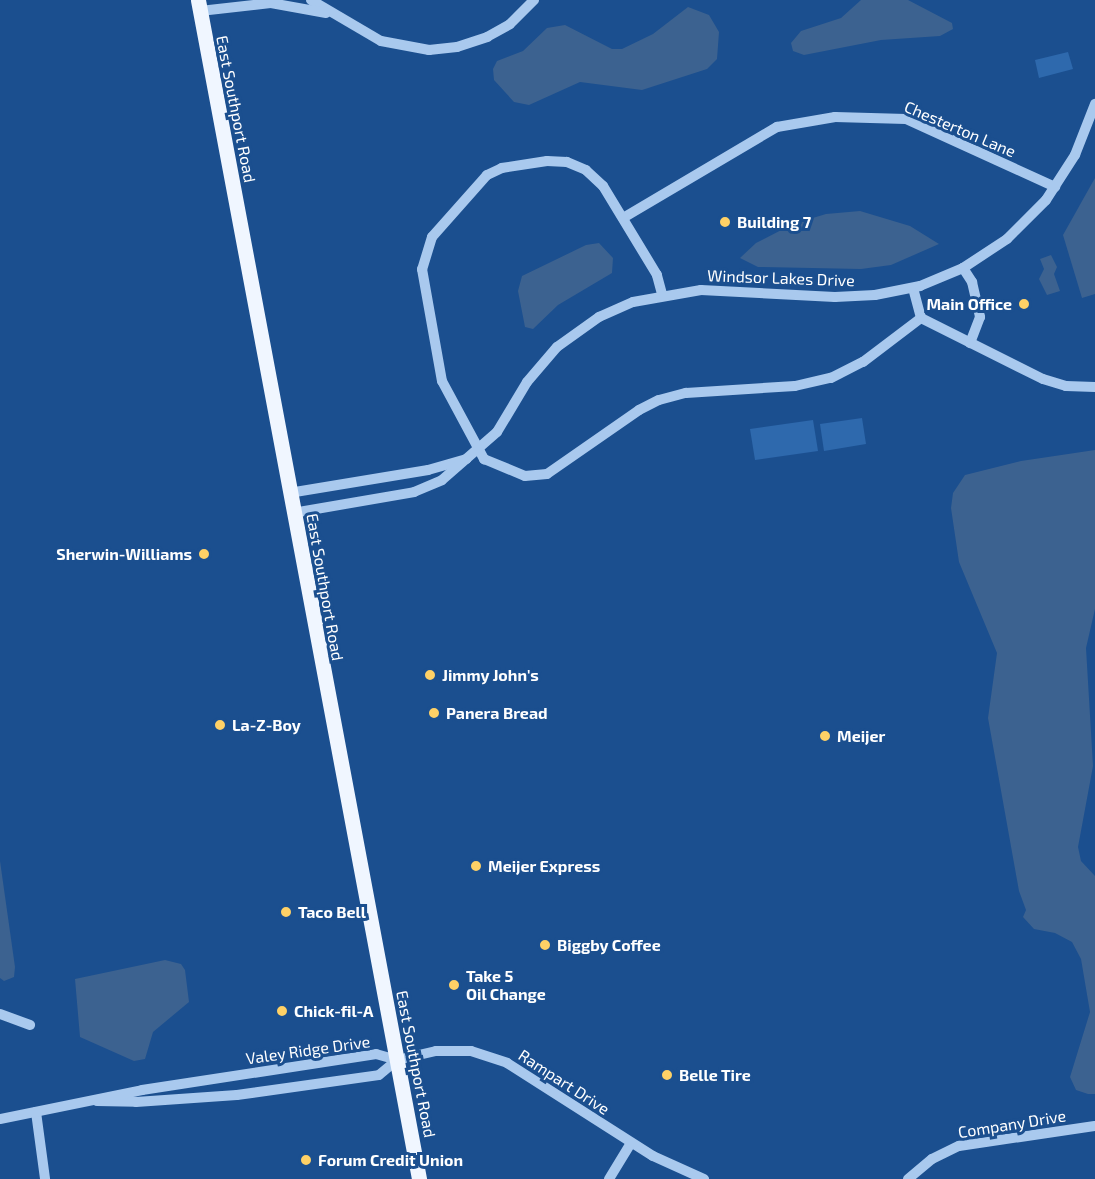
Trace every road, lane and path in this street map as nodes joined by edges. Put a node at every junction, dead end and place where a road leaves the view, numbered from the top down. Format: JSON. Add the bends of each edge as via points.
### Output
{"nodes":[{"id":1,"x":534,"y":0,"type":"edge"},
{"id":2,"x":315,"y":3,"type":"edge"},
{"id":3,"x":199,"y":6,"type":"edge"},
{"id":4,"x":1095,"y":104,"type":"edge"},
{"id":5,"x":1055,"y":187,"type":"junction"},
{"id":6,"x":623,"y":218,"type":"junction"},
{"id":7,"x":963,"y":268,"type":"junction"},
{"id":8,"x":913,"y":288,"type":"junction"},
{"id":9,"x":662,"y":294,"type":"junction"},
{"id":10,"x":921,"y":318,"type":"junction"},
{"id":11,"x":970,"y":343,"type":"junction"},
{"id":12,"x":1095,"y":387,"type":"edge"},
{"id":13,"x":479,"y":451,"type":"junction"},
{"id":14,"x":289,"y":494,"type":"junction"},
{"id":15,"x":293,"y":513,"type":"junction"},
{"id":16,"x":0,"y":1014,"type":"edge"},
{"id":17,"x":30,"y":1025,"type":"dead end"},
{"id":18,"x":397,"y":1060,"type":"junction"},
{"id":19,"x":97,"y":1101,"type":"junction"},
{"id":20,"x":36,"y":1112,"type":"junction"},
{"id":21,"x":0,"y":1119,"type":"edge"},
{"id":22,"x":1095,"y":1126,"type":"edge"},
{"id":23,"x":631,"y":1143,"type":"junction"},
{"id":24,"x":45,"y":1179,"type":"edge"},
{"id":25,"x":419,"y":1179,"type":"edge"},
{"id":26,"x":609,"y":1179,"type":"edge"},
{"id":27,"x":704,"y":1179,"type":"edge"},
{"id":28,"x":908,"y":1179,"type":"edge"}],
"edges":[{"from":1,"to":2,"type":"street","via":[[495,33],[443,49],[394,45]]},
{"from":2,"to":3,"type":"street"},
{"from":3,"to":14,"type":"main road","name":"East Southport Road"},
{"from":4,"to":5,"type":"street","name":"Windsor Lakes Drive","via":[[1075,154]]},
{"from":5,"to":6,"type":"street","name":"Chesterton Lane","via":[[906,119],[835,117],[777,127]]},
{"from":5,"to":7,"type":"street","name":"Windsor Lakes Drive","via":[[1007,239]]},
{"from":6,"to":9,"type":"street","via":[[657,275]]},
{"from":6,"to":13,"type":"street","via":[[603,186],[578,166],[555,161],[502,168],[486,177],[434,235],[425,252],[422,276],[442,381]]},
{"from":7,"to":8,"type":"street","name":"Windsor Lakes Drive"},
{"from":7,"to":11,"type":"street","via":[[972,282],[980,317]]},
{"from":8,"to":9,"type":"street","name":"Windsor Lakes Drive","via":[[842,298],[701,290]]},
{"from":8,"to":10,"type":"street"},
{"from":9,"to":13,"type":"street","name":"Windsor Lakes Drive","via":[[608,312],[557,347]]},
{"from":10,"to":11,"type":"street"},
{"from":10,"to":13,"type":"street","via":[[863,362],[831,378],[795,386],[686,393],[650,404],[547,474],[525,476],[508,471],[491,464]]},
{"from":11,"to":12,"type":"street","via":[[1043,379],[1066,386]]},
{"from":13,"to":14,"type":"street","name":"Windsor Lakes Drive","via":[[438,468]]},
{"from":13,"to":15,"type":"street","name":"Windsor Lakes Drive","via":[[442,480],[414,492]]},
{"from":14,"to":15,"type":"main road","name":"East Southport Road"},
{"from":15,"to":18,"type":"main road","name":"East Southport Road"},
{"from":16,"to":17,"type":"street"},
{"from":18,"to":19,"type":"street","name":"Valey Ridge Drive","via":[[376,1054]]},
{"from":18,"to":19,"type":"street","name":"Valey Ridge Drive","via":[[379,1075],[237,1095]]},
{"from":18,"to":23,"type":"street","name":"Rampart Drive","via":[[451,1049],[491,1056]]},
{"from":18,"to":25,"type":"main road","name":"East Southport Road"},
{"from":19,"to":20,"type":"street","name":"Valey Ridge Drive"},
{"from":20,"to":21,"type":"street","name":"Valey Ridge Drive"},
{"from":20,"to":24,"type":"street"},
{"from":22,"to":28,"type":"street","name":"Company Drive","via":[[959,1146],[932,1159]]},
{"from":23,"to":26,"type":"street"},
{"from":23,"to":27,"type":"street","name":"Rampart Drive"}]}
